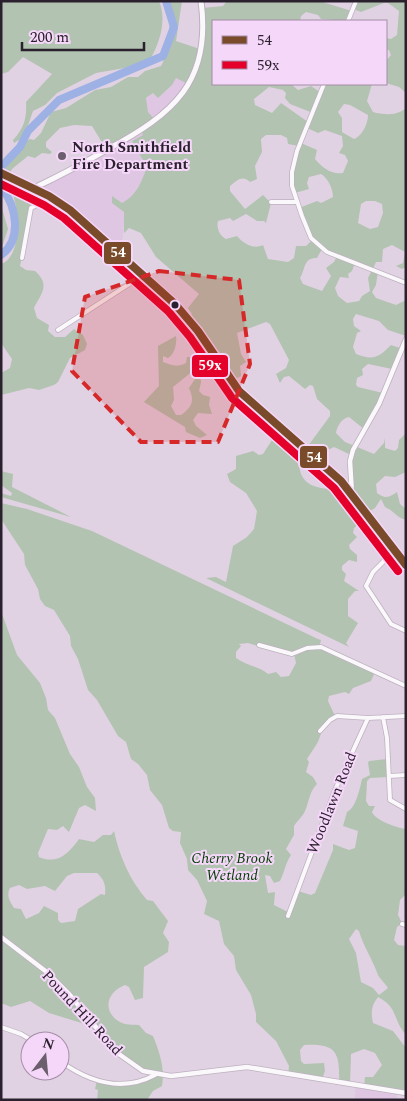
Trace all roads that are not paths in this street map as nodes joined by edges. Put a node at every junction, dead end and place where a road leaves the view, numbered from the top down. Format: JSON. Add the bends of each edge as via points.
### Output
{"nodes":[{"id":1,"x":201,"y":1,"type":"edge"},
{"id":2,"x":356,"y":1,"type":"edge"},
{"id":3,"x":348,"y":20,"type":"edge"},
{"id":4,"x":324,"y":85,"type":"edge"},
{"id":5,"x":1,"y":173,"type":"edge"},
{"id":6,"x":34,"y":188,"type":"junction"},
{"id":7,"x":49,"y":196,"type":"junction"},
{"id":8,"x":271,"y":202,"type":"dead end"},
{"id":9,"x":297,"y":202,"type":"junction"},
{"id":10,"x":22,"y":258,"type":"dead end"},
{"id":11,"x":143,"y":275,"type":"junction"},
{"id":12,"x":406,"y":283,"type":"edge"},
{"id":13,"x":58,"y":330,"type":"dead end"},
{"id":14,"x":406,"y":339,"type":"edge"},
{"id":15,"x":352,"y":494,"type":"junction"},
{"id":16,"x":395,"y":550,"type":"junction"},
{"id":17,"x":406,"y":565,"type":"edge"},
{"id":18,"x":406,"y":631,"type":"edge"},
{"id":19,"x":259,"y":645,"type":"dead end"},
{"id":20,"x":406,"y":686,"type":"edge"},
{"id":21,"x":406,"y":716,"type":"edge"},
{"id":22,"x":383,"y":717,"type":"junction"},
{"id":23,"x":368,"y":718,"type":"junction"},
{"id":24,"x":320,"y":731,"type":"dead end"},
{"id":25,"x":406,"y":775,"type":"edge"},
{"id":26,"x":389,"y":776,"type":"junction"},
{"id":27,"x":406,"y":809,"type":"edge"},
{"id":28,"x":288,"y":916,"type":"dead end"},
{"id":29,"x":1,"y":937,"type":"edge"},
{"id":30,"x":1,"y":1027,"type":"edge"},
{"id":31,"x":20,"y":1034,"type":"edge"},
{"id":32,"x":70,"y":1067,"type":"edge"},
{"id":33,"x":155,"y":1075,"type":"junction"},
{"id":34,"x":406,"y":1093,"type":"edge"}],
"edges":[{"from":1,"to":6,"type":"main road","via":[[203,32],[198,62],[176,103],[147,128]]},
{"from":2,"to":3,"type":"street"},
{"from":4,"to":9,"type":"street","via":[[294,163],[292,186]]},
{"from":5,"to":6,"type":"main road"},
{"from":6,"to":7,"type":"main road"},
{"from":7,"to":10,"type":"street","via":[[31,208]]},
{"from":7,"to":11,"type":"main road","via":[[82,219]]},
{"from":8,"to":9,"type":"street"},
{"from":9,"to":12,"type":"street","via":[[312,238],[327,252]]},
{"from":11,"to":13,"type":"street"},
{"from":11,"to":15,"type":"main road","via":[[189,320],[247,400],[325,465]]},
{"from":14,"to":15,"type":"street","via":[[380,404],[353,450],[350,461]]},
{"from":15,"to":16,"type":"main road"},
{"from":16,"to":17,"type":"main road"},
{"from":16,"to":18,"type":"street","via":[[373,572],[366,586],[391,624]]},
{"from":19,"to":20,"type":"street","via":[[292,654],[322,647]]},
{"from":21,"to":22,"type":"street"},
{"from":22,"to":23,"type":"street"},
{"from":22,"to":26,"type":"street"},
{"from":23,"to":24,"type":"street","via":[[337,716]]},
{"from":23,"to":28,"type":"street","name":"Woodlawn Road","via":[[335,790]]},
{"from":25,"to":26,"type":"street"},
{"from":26,"to":27,"type":"street","via":[[390,800]]},
{"from":29,"to":33,"type":"street","name":"Pound Hill Road","via":[[48,973],[69,994],[116,1052],[130,1064]]},
{"from":30,"to":31,"type":"street"},
{"from":32,"to":33,"type":"street","via":[[87,1077],[110,1084],[131,1084]]},
{"from":33,"to":34,"type":"street","name":"Pound Hill Road","via":[[247,1067]]}]}
